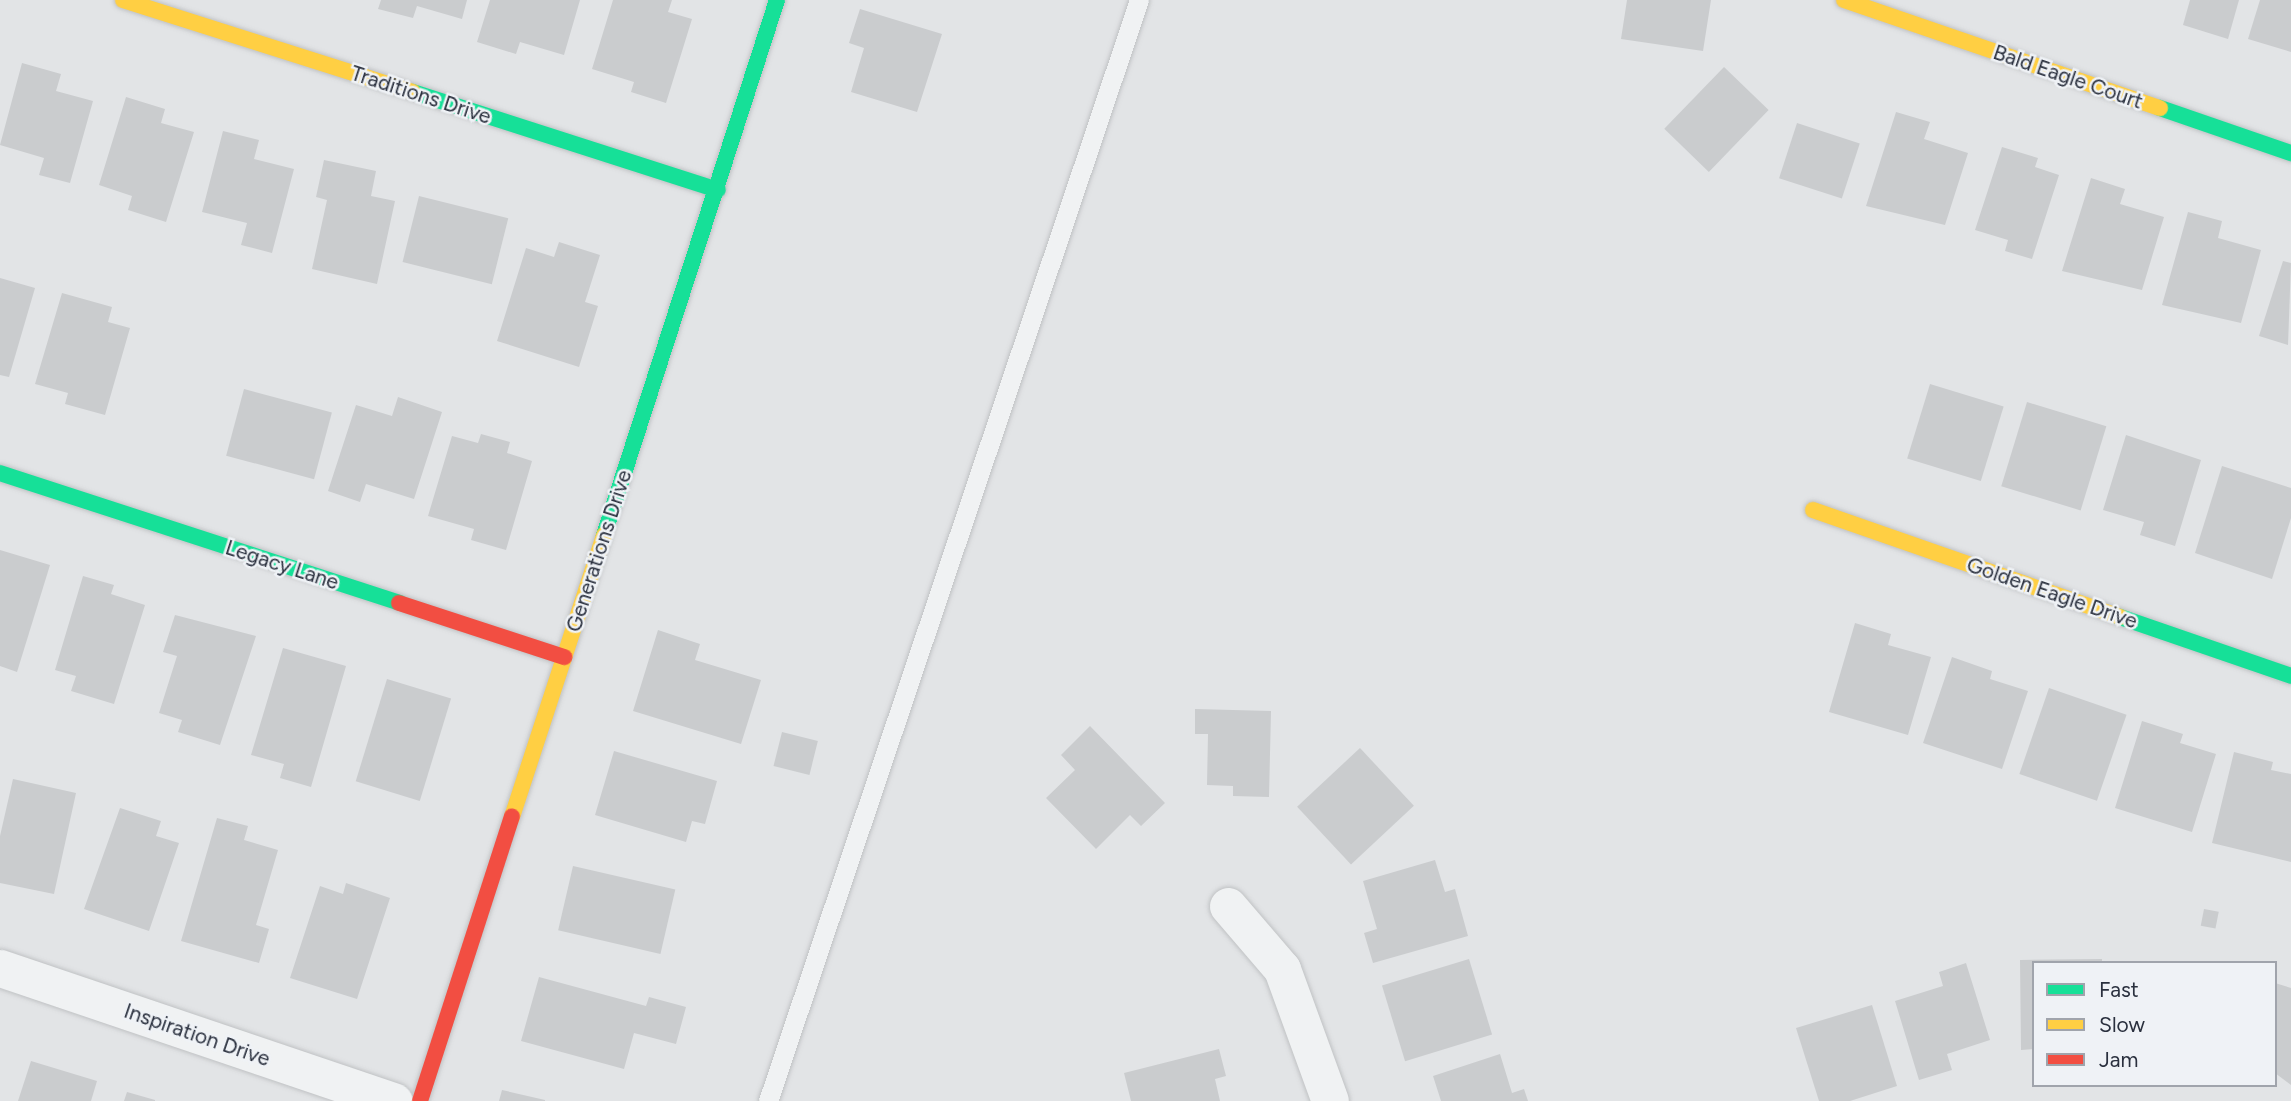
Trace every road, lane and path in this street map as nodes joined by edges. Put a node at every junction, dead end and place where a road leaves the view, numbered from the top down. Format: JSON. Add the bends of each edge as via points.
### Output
{"nodes":[{"id":1,"x":123,"y":0,"type":"edge"},
{"id":2,"x":777,"y":0,"type":"edge"},
{"id":3,"x":1139,"y":0,"type":"edge"},
{"id":4,"x":1844,"y":0,"type":"edge"},
{"id":5,"x":2291,"y":153,"type":"edge"},
{"id":6,"x":718,"y":190,"type":"junction"},
{"id":7,"x":0,"y":473,"type":"edge"},
{"id":8,"x":1813,"y":510,"type":"dead end"},
{"id":9,"x":564,"y":657,"type":"junction"},
{"id":10,"x":2291,"y":676,"type":"edge"},
{"id":11,"x":1228,"y":906,"type":"dead end"},
{"id":12,"x":0,"y":968,"type":"edge"},
{"id":13,"x":394,"y":1101,"type":"edge"},
{"id":14,"x":420,"y":1101,"type":"edge"},
{"id":15,"x":768,"y":1101,"type":"edge"},
{"id":16,"x":1330,"y":1101,"type":"edge"}],
"edges":[{"from":1,"to":6,"type":"street","name":"Traditions Drive"},
{"from":2,"to":6,"type":"street","name":"Generations Drive"},
{"from":3,"to":15,"type":"lane"},
{"from":4,"to":5,"type":"street","name":"Bald Eagle Court"},
{"from":6,"to":9,"type":"street","name":"Generations Drive"},
{"from":7,"to":9,"type":"street","name":"Legacy Lane"},
{"from":8,"to":10,"type":"street","name":"Golden Eagle Drive"},
{"from":9,"to":14,"type":"street","name":"Generations Drive"},
{"from":11,"to":16,"type":"street","via":[[1282,969]]},
{"from":12,"to":13,"type":"street","name":"Inspiration Drive"}]}
